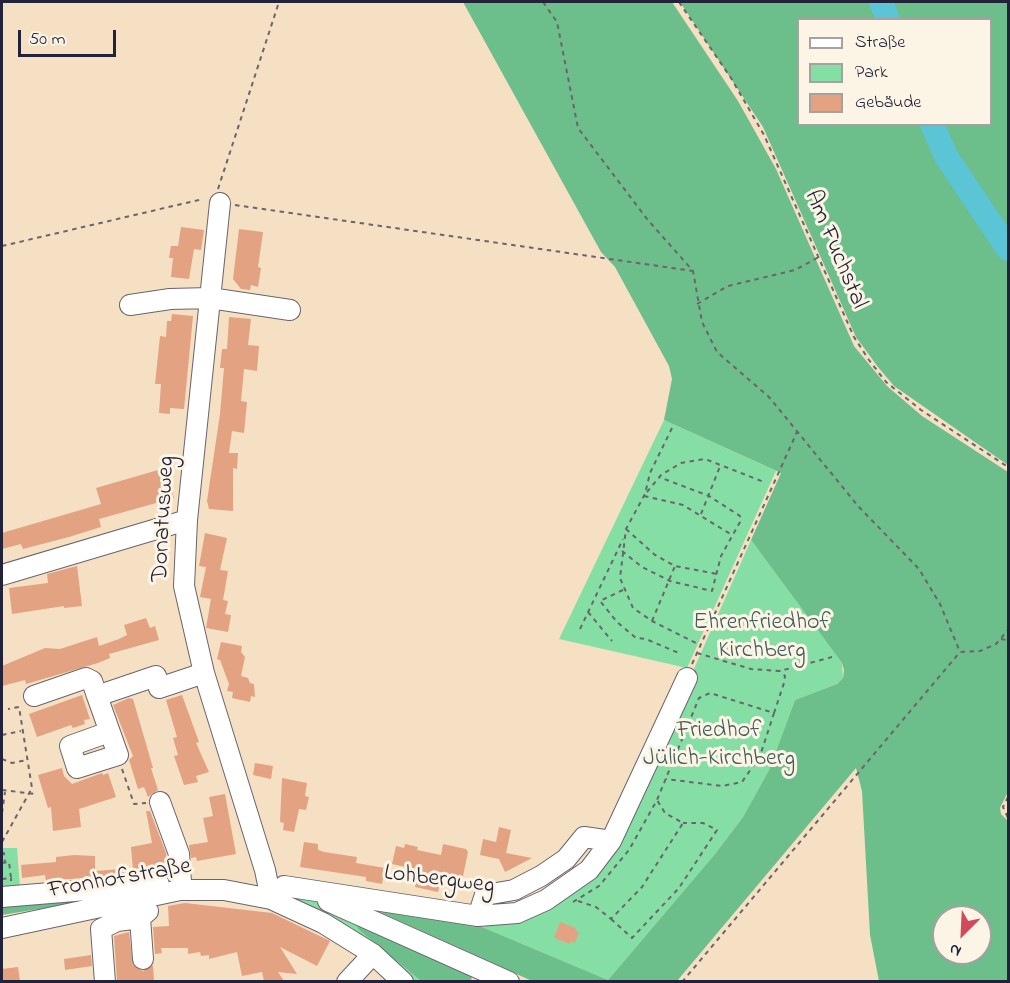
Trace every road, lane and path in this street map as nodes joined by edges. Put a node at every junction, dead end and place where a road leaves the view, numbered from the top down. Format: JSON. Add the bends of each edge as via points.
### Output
{"nodes":[{"id":1,"x":279,"y":2,"type":"edge"},
{"id":2,"x":543,"y":2,"type":"edge"},
{"id":3,"x":679,"y":2,"type":"edge"},
{"id":4,"x":220,"y":203,"type":"junction"},
{"id":5,"x":2,"y":246,"type":"edge"},
{"id":6,"x":819,"y":256,"type":"junction"},
{"id":7,"x":693,"y":271,"type":"junction"},
{"id":8,"x":210,"y":298,"type":"junction"},
{"id":9,"x":697,"y":304,"type":"junction"},
{"id":10,"x":130,"y":305,"type":"dead end"},
{"id":11,"x":290,"y":310,"type":"dead end"},
{"id":12,"x":672,"y":428,"type":"dead end"},
{"id":13,"x":797,"y":432,"type":"junction"},
{"id":14,"x":721,"y":464,"type":"junction"},
{"id":15,"x":1008,"y":467,"type":"edge"},
{"id":16,"x":659,"y":477,"type":"junction"},
{"id":17,"x":764,"y":482,"type":"dead end"},
{"id":18,"x":644,"y":495,"type":"junction"},
{"id":19,"x":709,"y":496,"type":"junction"},
{"id":20,"x":700,"y":514,"type":"junction"},
{"id":21,"x":187,"y":520,"type":"junction"},
{"id":22,"x":626,"y":529,"type":"junction"},
{"id":23,"x":732,"y":535,"type":"junction"},
{"id":24,"x":625,"y":536,"type":"junction"},
{"id":25,"x":622,"y":550,"type":"junction"},
{"id":26,"x":675,"y":566,"type":"junction"},
{"id":27,"x":2,"y":574,"type":"edge"},
{"id":28,"x":717,"y":574,"type":"junction"},
{"id":29,"x":670,"y":581,"type":"junction"},
{"id":30,"x":623,"y":590,"type":"junction"},
{"id":31,"x":600,"y":601,"type":"junction"},
{"id":32,"x":591,"y":604,"type":"junction"},
{"id":33,"x":588,"y":612,"type":"junction"},
{"id":34,"x":652,"y":621,"type":"junction"},
{"id":35,"x":580,"y":629,"type":"dead end"},
{"id":36,"x":1008,"y":630,"type":"edge"},
{"id":37,"x":1001,"y":639,"type":"junction"},
{"id":38,"x":1008,"y":640,"type":"edge"},
{"id":39,"x":612,"y":641,"type":"dead end"},
{"id":40,"x":700,"y":645,"type":"junction"},
{"id":41,"x":960,"y":652,"type":"junction"},
{"id":42,"x":697,"y":653,"type":"junction"},
{"id":43,"x":681,"y":654,"type":"dead end"},
{"id":44,"x":832,"y":657,"type":"dead end"},
{"id":45,"x":780,"y":671,"type":"junction"},
{"id":46,"x":204,"y":673,"type":"junction"},
{"id":47,"x":687,"y":678,"type":"joint"},
{"id":48,"x":34,"y":696,"type":"dead end"},
{"id":49,"x":97,"y":696,"type":"junction"},
{"id":50,"x":8,"y":709,"type":"dead end"},
{"id":51,"x":774,"y":713,"type":"junction"},
{"id":52,"x":21,"y":731,"type":"junction"},
{"id":53,"x":109,"y":732,"type":"junction"},
{"id":54,"x":2,"y":735,"type":"edge"},
{"id":55,"x":118,"y":755,"type":"junction"},
{"id":56,"x":2,"y":759,"type":"edge"},
{"id":57,"x":27,"y":760,"type":"junction"},
{"id":58,"x":666,"y":779,"type":"junction"},
{"id":59,"x":2,"y":790,"type":"edge"},
{"id":60,"x":5,"y":792,"type":"junction"},
{"id":61,"x":29,"y":794,"type":"junction"},
{"id":62,"x":35,"y":794,"type":"dead end"},
{"id":63,"x":1008,"y":797,"type":"edge"},
{"id":64,"x":657,"y":800,"type":"junction"},
{"id":65,"x":160,"y":802,"type":"joint"},
{"id":66,"x":2,"y":813,"type":"edge"},
{"id":67,"x":1008,"y":818,"type":"edge"},
{"id":68,"x":683,"y":823,"type":"junction"},
{"id":69,"x":2,"y":842,"type":"edge"},
{"id":70,"x":2,"y":854,"type":"edge"},
{"id":71,"x":3,"y":862,"type":"edge"},
{"id":72,"x":11,"y":878,"type":"dead end"},
{"id":73,"x":180,"y":886,"type":"junction"},
{"id":74,"x":308,"y":890,"type":"junction"},
{"id":75,"x":157,"y":895,"type":"junction"},
{"id":76,"x":2,"y":897,"type":"edge"},
{"id":77,"x":271,"y":899,"type":"junction"},
{"id":78,"x":577,"y":900,"type":"junction"},
{"id":79,"x":571,"y":903,"type":"dead end"},
{"id":80,"x":140,"y":918,"type":"junction"},
{"id":81,"x":611,"y":919,"type":"junction"},
{"id":82,"x":2,"y":928,"type":"edge"},
{"id":83,"x":373,"y":954,"type":"junction"},
{"id":84,"x":143,"y":959,"type":"dead end"},
{"id":85,"x":105,"y":981,"type":"edge"},
{"id":86,"x":347,"y":981,"type":"edge"},
{"id":87,"x":403,"y":981,"type":"edge"},
{"id":88,"x":509,"y":981,"type":"edge"},
{"id":89,"x":682,"y":981,"type":"edge"}],
"edges":[{"from":1,"to":4,"type":"path","via":[[217,191]]},
{"from":2,"to":7,"type":"path","via":[[556,22],[578,128],[647,219]]},
{"from":3,"to":6,"type":"path","name":"Am Fuchstal","via":[[764,135]]},
{"from":4,"to":5,"type":"path","via":[[201,199]]},
{"from":4,"to":7,"type":"path"},
{"from":4,"to":8,"type":"street","name":"Donatusweg"},
{"from":6,"to":9,"type":"path","via":[[795,270],[728,286]]},
{"from":6,"to":15,"type":"path","name":"Am Fuchstal","via":[[854,337],[886,382]]},
{"from":7,"to":9,"type":"path"},
{"from":8,"to":10,"type":"street"},
{"from":8,"to":11,"type":"street"},
{"from":8,"to":21,"type":"street","name":"Donatusweg"},
{"from":9,"to":13,"type":"path","via":[[717,352],[769,398]]},
{"from":12,"to":18,"type":"path"},
{"from":13,"to":40,"type":"path"},
{"from":13,"to":41,"type":"path","via":[[858,506],[919,568],[940,604]]},
{"from":14,"to":16,"type":"path","via":[[705,459],[681,463]]},
{"from":14,"to":17,"type":"path"},
{"from":14,"to":19,"type":"path"},
{"from":16,"to":18,"type":"path"},
{"from":16,"to":19,"type":"path"},
{"from":18,"to":20,"type":"path","via":[[683,505]]},
{"from":18,"to":22,"type":"path"},
{"from":19,"to":20,"type":"path"},
{"from":19,"to":23,"type":"path","via":[[740,516]]},
{"from":20,"to":23,"type":"path"},
{"from":21,"to":27,"type":"street"},
{"from":21,"to":46,"type":"street","name":"Donatusweg","via":[[184,586]]},
{"from":22,"to":24,"type":"path"},
{"from":22,"to":26,"type":"path","via":[[655,555]]},
{"from":23,"to":28,"type":"path"},
{"from":24,"to":25,"type":"path"},
{"from":24,"to":32,"type":"path"},
{"from":25,"to":29,"type":"path","via":[[642,567]]},
{"from":25,"to":30,"type":"path"},
{"from":26,"to":28,"type":"path"},
{"from":26,"to":29,"type":"path"},
{"from":28,"to":29,"type":"path","via":[[712,591]]},
{"from":29,"to":34,"type":"path"},
{"from":30,"to":31,"type":"path"},
{"from":30,"to":34,"type":"path","via":[[633,608]]},
{"from":31,"to":32,"type":"path"},
{"from":31,"to":43,"type":"path","via":[[629,634]]},
{"from":32,"to":33,"type":"path"},
{"from":33,"to":35,"type":"path"},
{"from":33,"to":39,"type":"path"},
{"from":34,"to":40,"type":"path"},
{"from":36,"to":37,"type":"path"},
{"from":37,"to":38,"type":"path"},
{"from":37,"to":41,"type":"path","via":[[980,651]]},
{"from":40,"to":42,"type":"path"},
{"from":41,"to":89,"type":"path"},
{"from":42,"to":45,"type":"path","via":[[742,668]]},
{"from":42,"to":47,"type":"path"},
{"from":44,"to":45,"type":"path"},
{"from":45,"to":51,"type":"path","via":[[785,676],[784,683]]},
{"from":46,"to":49,"type":"street","via":[[159,688],[156,676]]},
{"from":46,"to":77,"type":"street","name":"Donatusweg"},
{"from":47,"to":74,"type":"street","name":"Lohbergweg","via":[[611,841],[589,870],[546,900],[517,913],[478,916]]},
{"from":48,"to":49,"type":"street","via":[[86,678],[92,681]]},
{"from":49,"to":53,"type":"street"},
{"from":50,"to":52,"type":"path","via":[[19,707]]},
{"from":51,"to":58,"type":"path","via":[[760,756],[741,782],[722,786]]},
{"from":51,"to":58,"type":"path","via":[[710,693],[699,698]]},
{"from":52,"to":54,"type":"path"},
{"from":52,"to":57,"type":"path"},
{"from":53,"to":55,"type":"street"},
{"from":53,"to":55,"type":"street","via":[[70,746],[77,768]]},
{"from":55,"to":65,"type":"path","via":[[134,804]]},
{"from":56,"to":57,"type":"path","via":[[12,763]]},
{"from":57,"to":61,"type":"path","via":[[32,788]]},
{"from":58,"to":64,"type":"path"},
{"from":59,"to":60,"type":"path"},
{"from":60,"to":61,"type":"path"},
{"from":60,"to":66,"type":"path"},
{"from":61,"to":62,"type":"path"},
{"from":61,"to":69,"type":"path"},
{"from":63,"to":67,"type":"path","via":[[1003,807]]},
{"from":64,"to":68,"type":"path","via":[[665,813]]},
{"from":64,"to":78,"type":"path","via":[[613,872]]},
{"from":65,"to":73,"type":"street","via":[[179,855]]},
{"from":68,"to":81,"type":"path","via":[[642,887]]},
{"from":68,"to":81,"type":"path","via":[[703,823],[717,830],[679,888],[633,938]]},
{"from":70,"to":71,"type":"path"},
{"from":71,"to":72,"type":"path","via":[[9,862]]},
{"from":73,"to":75,"type":"street","name":"Fronhofstraße"},
{"from":73,"to":76,"type":"street"},
{"from":73,"to":77,"type":"street","name":"Fronhofstraße"},
{"from":74,"to":77,"type":"street","name":"Lohbergweg","via":[[284,886]]},
{"from":74,"to":88,"type":"street","name":"Lohbergweg"},
{"from":75,"to":80,"type":"street","via":[[156,906]]},
{"from":75,"to":82,"type":"street","name":"Fronhofstraße"},
{"from":77,"to":83,"type":"street","name":"Fronhofstraße","via":[[323,923]]},
{"from":78,"to":79,"type":"path"},
{"from":78,"to":81,"type":"path","via":[[596,907]]},
{"from":80,"to":84,"type":"street"},
{"from":80,"to":85,"type":"street","via":[[101,928]]},
{"from":83,"to":86,"type":"street"},
{"from":83,"to":87,"type":"street","name":"Fronhofstraße"}]}
